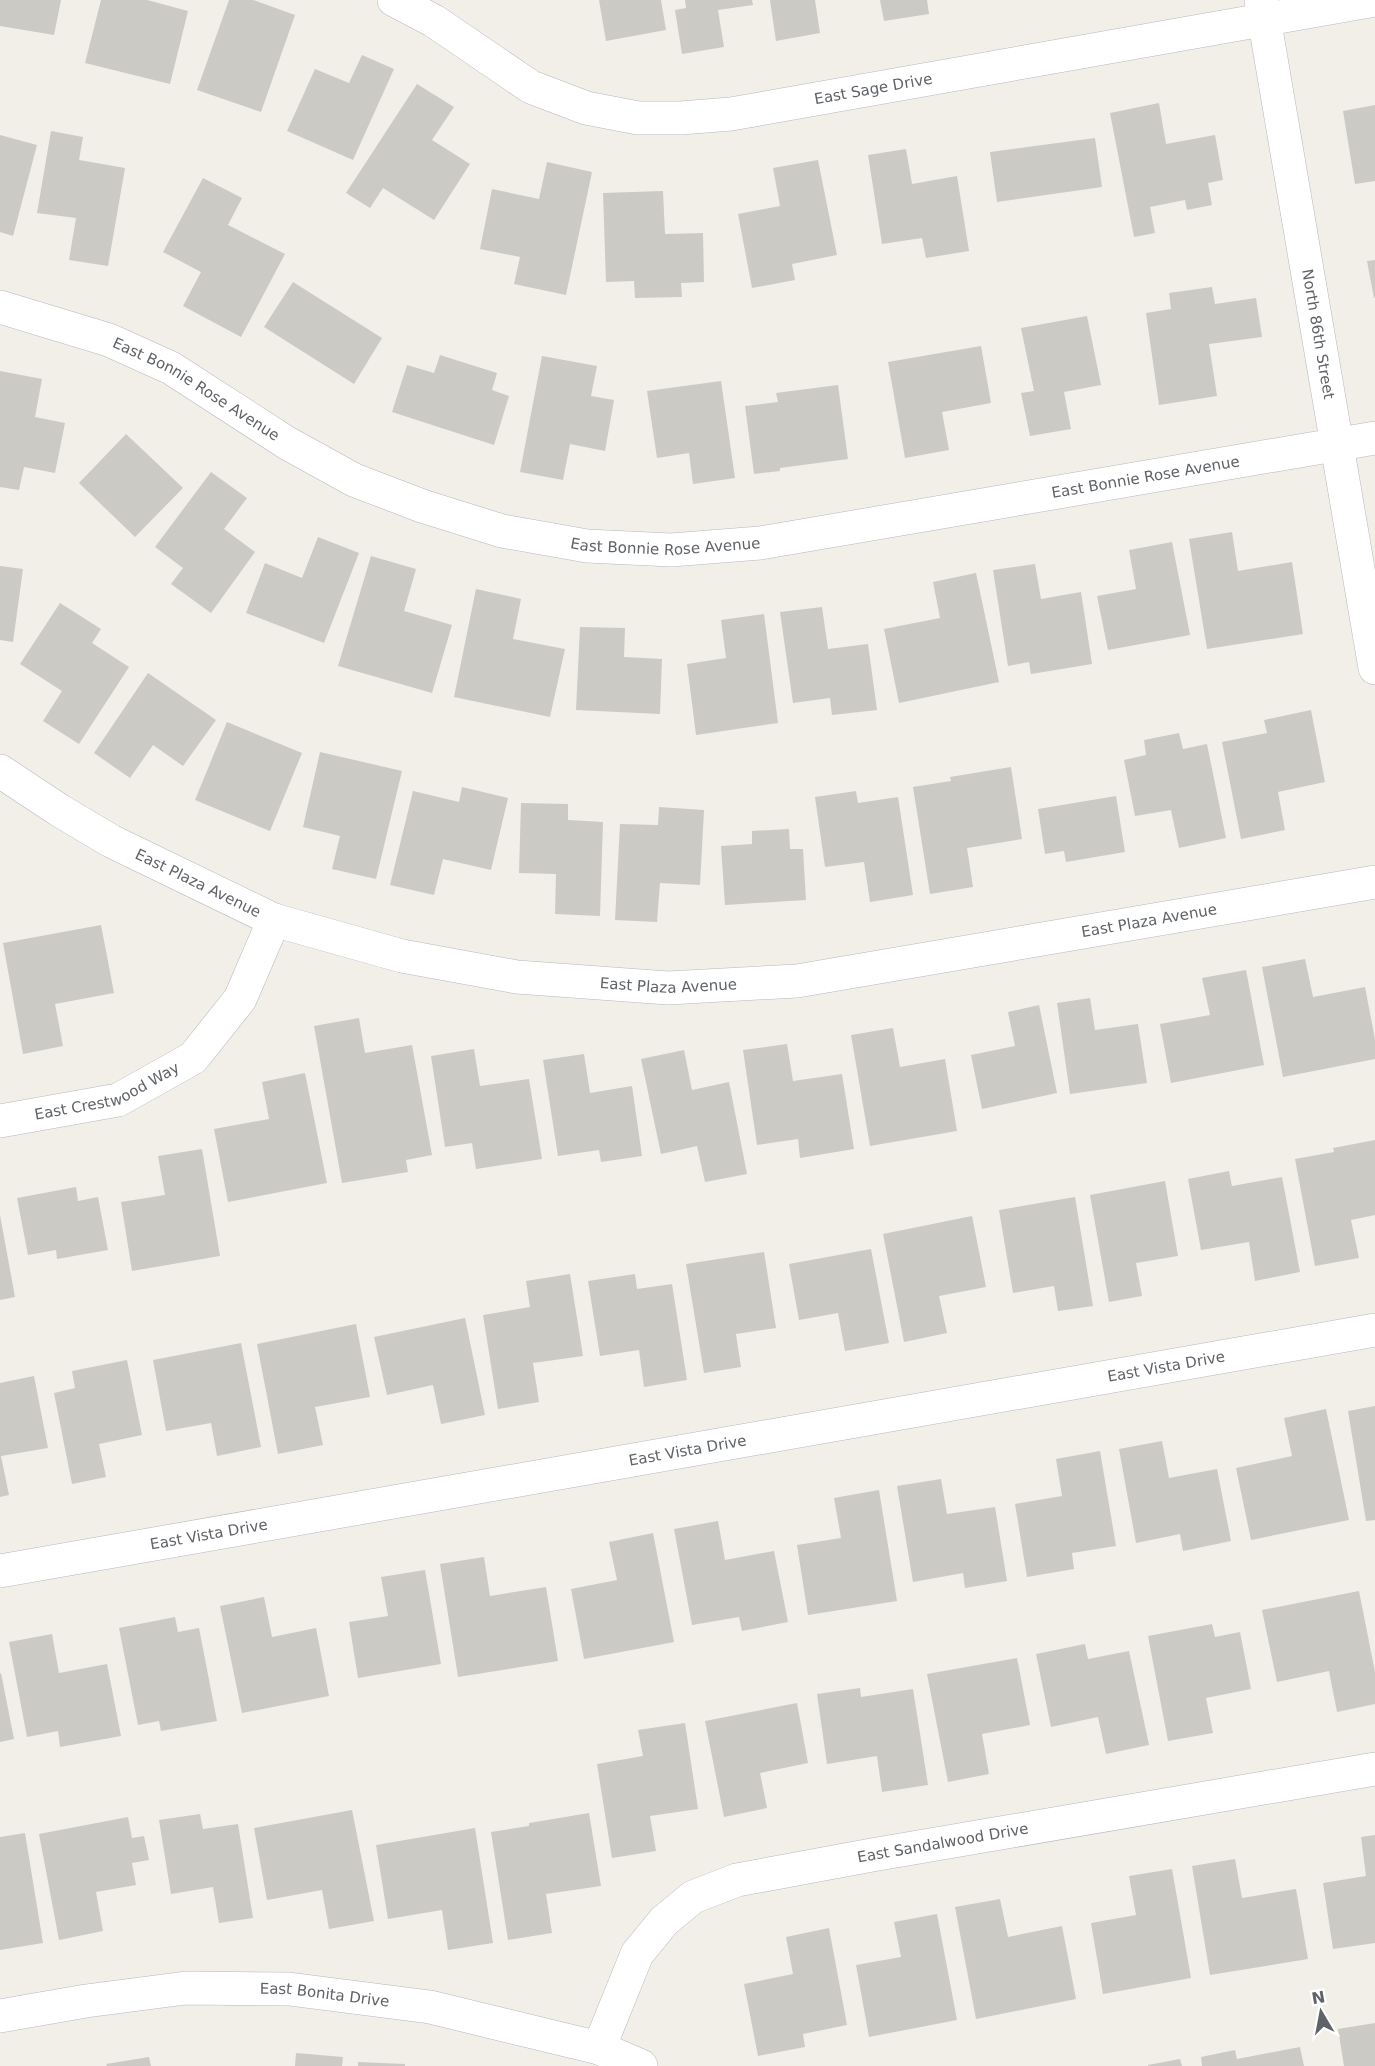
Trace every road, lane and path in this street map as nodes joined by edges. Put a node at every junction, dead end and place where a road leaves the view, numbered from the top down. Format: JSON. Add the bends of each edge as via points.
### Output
{"nodes":[{"id":1,"x":394,"y":0,"type":"edge"},
{"id":2,"x":1375,"y":0,"type":"edge"},
{"id":3,"x":1263,"y":10,"type":"edge"},
{"id":4,"x":0,"y":307,"type":"edge"},
{"id":5,"x":1375,"y":438,"type":"edge"},
{"id":6,"x":1336,"y":445,"type":"junction"},
{"id":7,"x":1375,"y":668,"type":"edge"},
{"id":8,"x":0,"y":771,"type":"edge"},
{"id":9,"x":1375,"y":882,"type":"edge"},
{"id":10,"x":274,"y":920,"type":"junction"},
{"id":11,"x":0,"y":1121,"type":"edge"},
{"id":12,"x":1375,"y":1330,"type":"edge"},
{"id":13,"x":0,"y":1571,"type":"edge"},
{"id":14,"x":1375,"y":1769,"type":"edge"},
{"id":15,"x":0,"y":2016,"type":"edge"},
{"id":16,"x":600,"y":2048,"type":"junction"},
{"id":17,"x":641,"y":2066,"type":"edge"}],
"edges":[{"from":1,"to":3,"type":"street","name":"East Sage Drive","via":[[434,21],[531,87],[586,108],[648,118],[731,114]]},
{"from":2,"to":3,"type":"street","name":"East Sage Drive"},
{"from":3,"to":6,"type":"street","name":"North 86th Street"},
{"from":4,"to":6,"type":"street","name":"East Bonnie Rose Avenue","via":[[109,340],[171,368],[287,443],[354,480],[502,531],[587,546],[671,550],[760,543]]},
{"from":5,"to":6,"type":"street","name":"East Bonnie Rose Avenue"},
{"from":6,"to":7,"type":"street","name":"North 86th Street"},
{"from":8,"to":10,"type":"street","name":"East Plaza Avenue","via":[[111,842]]},
{"from":9,"to":10,"type":"street","name":"East Plaza Avenue","via":[[797,981],[668,988],[517,977],[402,956]]},
{"from":10,"to":11,"type":"street","name":"East Crestwood Way","via":[[240,999],[193,1058],[118,1100]]},
{"from":12,"to":13,"type":"street","name":"East Vista Drive"},
{"from":14,"to":16,"type":"street","name":"East Sandalwood Drive","via":[[736,1880],[693,1897],[664,1920],[637,1954]]},
{"from":15,"to":16,"type":"street","name":"East Bonita Drive","via":[[186,1988],[289,1989],[430,2007]]},
{"from":16,"to":17,"type":"street","name":"East Bonita Drive"}]}
